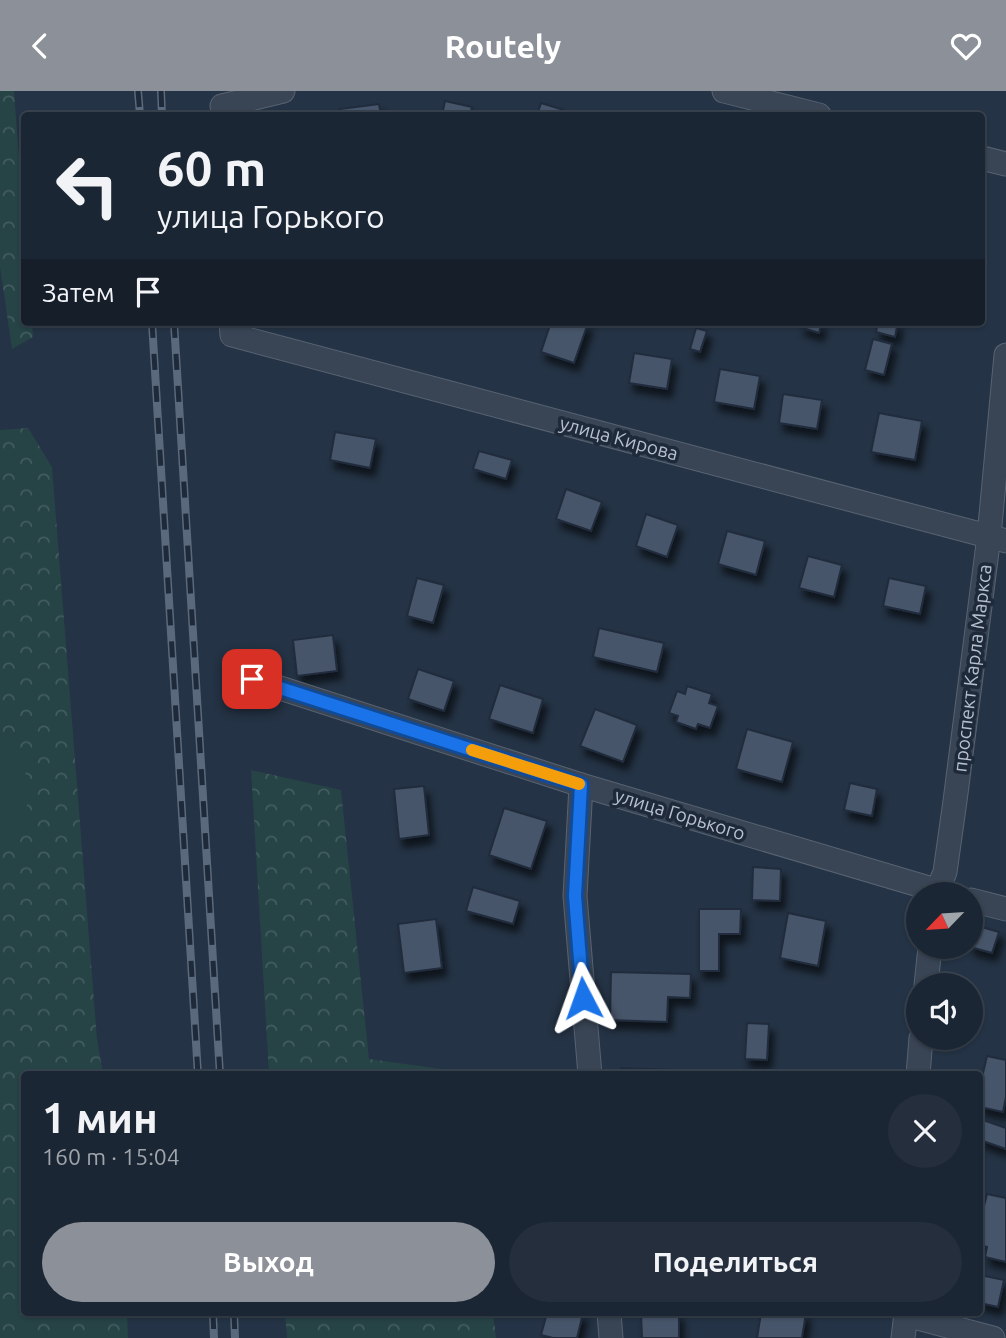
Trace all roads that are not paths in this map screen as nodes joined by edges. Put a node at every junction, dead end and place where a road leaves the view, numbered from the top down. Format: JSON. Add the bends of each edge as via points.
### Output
{"nodes":[{"id":1,"x":283,"y":91,"type":"edge"},
{"id":2,"x":724,"y":91,"type":"edge"},
{"id":3,"x":221,"y":104,"type":"edge"},
{"id":4,"x":807,"y":112,"type":"edge"},
{"id":5,"x":985,"y":159,"type":"edge"},
{"id":6,"x":1006,"y":164,"type":"edge"},
{"id":7,"x":231,"y":329,"type":"edge"},
{"id":8,"x":1006,"y":355,"type":"edge"},
{"id":9,"x":998,"y":538,"type":"edge"},
{"id":10,"x":252,"y":679,"type":"dead end"},
{"id":11,"x":581,"y":785,"type":"junction"},
{"id":12,"x":942,"y":882,"type":"edge"},
{"id":13,"x":906,"y":883,"type":"edge"},
{"id":14,"x":984,"y":903,"type":"edge"},
{"id":15,"x":1006,"y":909,"type":"edge"},
{"id":16,"x":920,"y":1050,"type":"edge"},
{"id":17,"x":590,"y":1071,"type":"edge"},
{"id":18,"x":919,"y":1071,"type":"edge"},
{"id":19,"x":609,"y":1316,"type":"edge"},
{"id":20,"x":906,"y":1316,"type":"edge"},
{"id":21,"x":913,"y":1316,"type":"edge"},
{"id":22,"x":611,"y":1338,"type":"edge"},
{"id":23,"x":903,"y":1338,"type":"edge"},
{"id":24,"x":993,"y":1338,"type":"edge"}],
"edges":[{"from":1,"to":3,"type":"street"},
{"from":2,"to":4,"type":"street"},
{"from":5,"to":6,"type":"street"},
{"from":7,"to":9,"type":"street","name":"улица Кирова"},
{"from":8,"to":9,"type":"street","name":"проспект Карла Маркса"},
{"from":9,"to":12,"type":"street","name":"проспект Карла Маркса"},
{"from":10,"to":11,"type":"street","name":"улица Горького"},
{"from":11,"to":13,"type":"street","name":"улица Горького"},
{"from":11,"to":17,"type":"street","via":[[575,896]]},
{"from":14,"to":15,"type":"street"},
{"from":16,"to":18,"type":"street"},
{"from":19,"to":22,"type":"street"},
{"from":20,"to":23,"type":"street"},
{"from":21,"to":24,"type":"street"}]}
